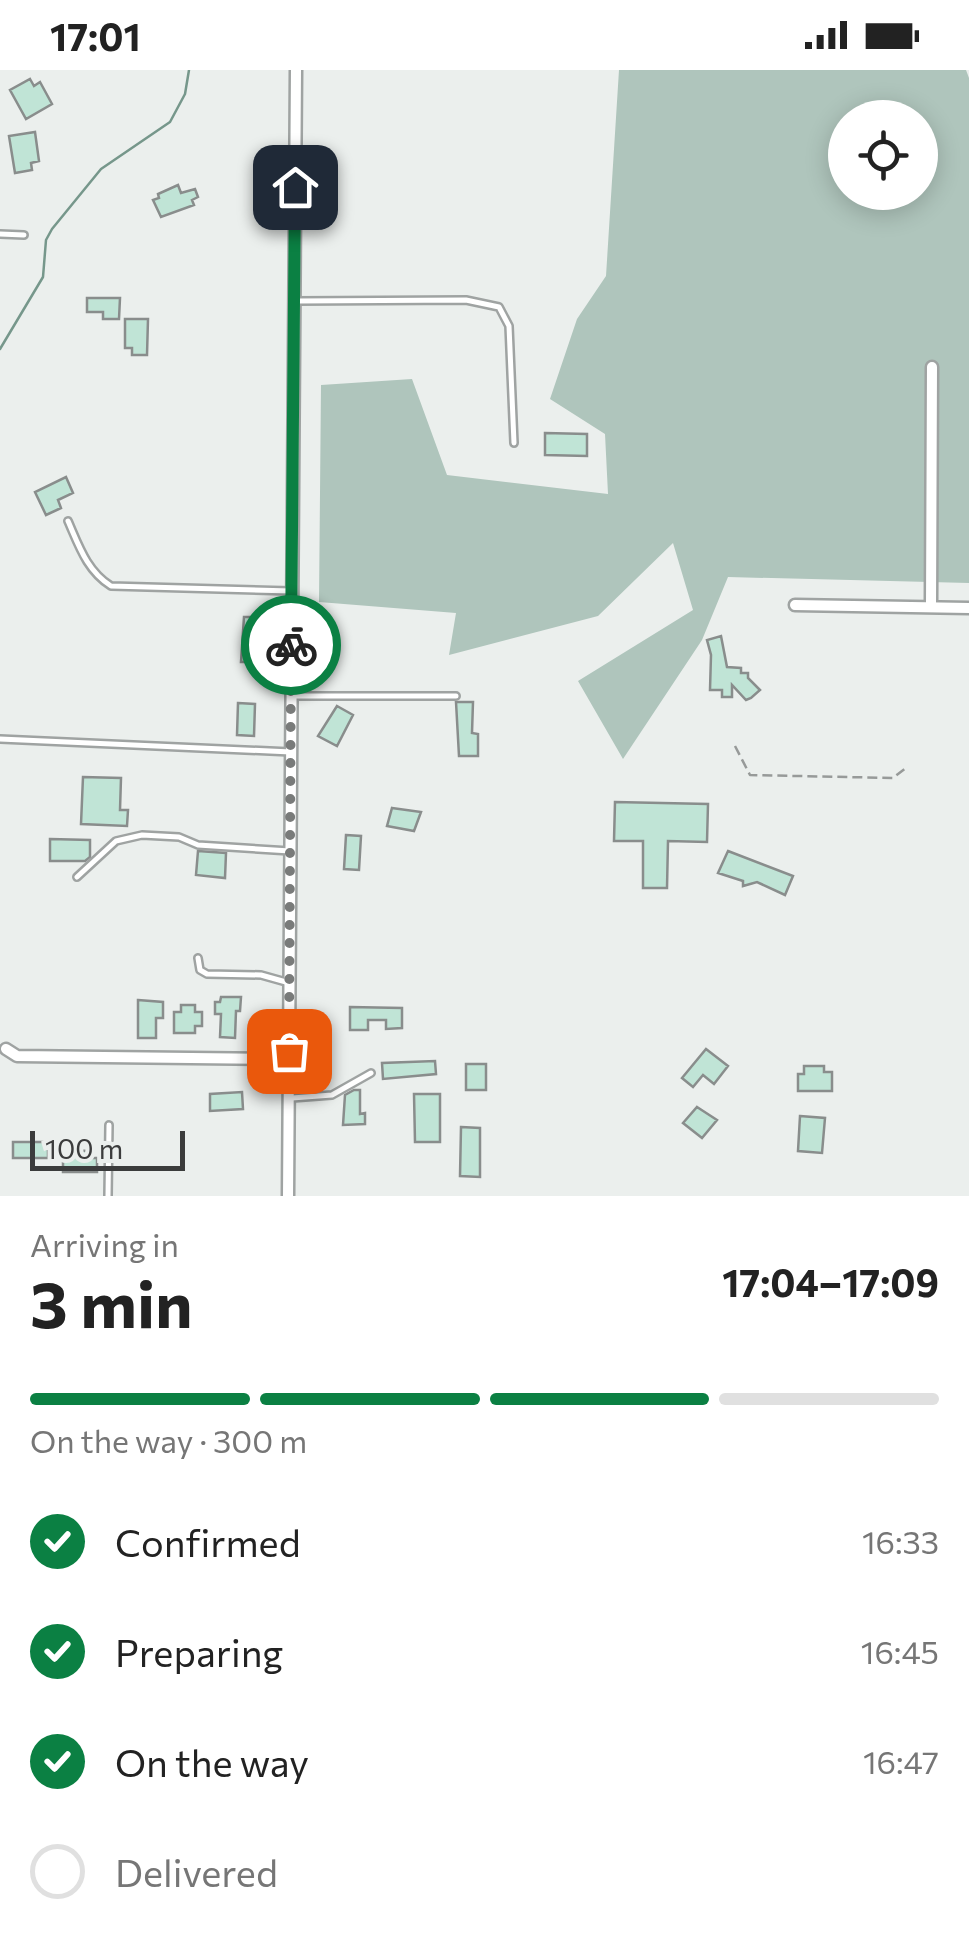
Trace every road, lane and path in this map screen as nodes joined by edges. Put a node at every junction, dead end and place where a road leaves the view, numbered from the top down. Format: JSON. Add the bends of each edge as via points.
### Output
{"nodes":[{"id":1,"x":296,"y":70,"type":"edge"},
{"id":2,"x":0,"y":234,"type":"edge"},
{"id":3,"x":24,"y":235,"type":"dead end"},
{"id":4,"x":294,"y":301,"type":"junction"},
{"id":5,"x":932,"y":367,"type":"dead end"},
{"id":6,"x":514,"y":444,"type":"dead end"},
{"id":7,"x":68,"y":521,"type":"dead end"},
{"id":8,"x":292,"y":591,"type":"junction"},
{"id":9,"x":795,"y":605,"type":"dead end"},
{"id":10,"x":930,"y":607,"type":"junction"},
{"id":11,"x":969,"y":608,"type":"edge"},
{"id":12,"x":291,"y":696,"type":"junction"},
{"id":13,"x":456,"y":696,"type":"dead end"},
{"id":14,"x":0,"y":738,"type":"edge"},
{"id":15,"x":734,"y":746,"type":"dead end"},
{"id":16,"x":291,"y":752,"type":"junction"},
{"id":17,"x":907,"y":767,"type":"dead end"},
{"id":18,"x":290,"y":851,"type":"junction"},
{"id":19,"x":77,"y":877,"type":"dead end"},
{"id":20,"x":198,"y":958,"type":"dead end"},
{"id":21,"x":290,"y":982,"type":"junction"},
{"id":22,"x":6,"y":1049,"type":"dead end"},
{"id":23,"x":289,"y":1059,"type":"junction"},
{"id":24,"x":370,"y":1073,"type":"dead end"},
{"id":25,"x":289,"y":1098,"type":"junction"},
{"id":26,"x":109,"y":1125,"type":"dead end"},
{"id":27,"x":108,"y":1196,"type":"edge"},
{"id":28,"x":288,"y":1196,"type":"edge"}],
"edges":[{"from":1,"to":4,"type":"street"},
{"from":2,"to":3,"type":"lane"},
{"from":4,"to":6,"type":"lane","via":[[466,300],[500,307],[509,326]]},
{"from":4,"to":8,"type":"street"},
{"from":5,"to":10,"type":"street"},
{"from":7,"to":8,"type":"lane","via":[[85,560],[111,586]]},
{"from":8,"to":12,"type":"street"},
{"from":9,"to":10,"type":"street"},
{"from":10,"to":11,"type":"street"},
{"from":12,"to":13,"type":"lane"},
{"from":12,"to":16,"type":"street"},
{"from":14,"to":16,"type":"lane"},
{"from":15,"to":17,"type":"path","via":[[750,775],[892,778]]},
{"from":16,"to":18,"type":"street"},
{"from":18,"to":19,"type":"lane","via":[[142,836],[116,841]]},
{"from":18,"to":21,"type":"street"},
{"from":20,"to":21,"type":"lane","via":[[207,974]]},
{"from":21,"to":23,"type":"street"},
{"from":22,"to":23,"type":"street","via":[[17,1056]]},
{"from":23,"to":25,"type":"street"},
{"from":24,"to":25,"type":"lane","via":[[332,1096]]},
{"from":25,"to":28,"type":"street"},
{"from":26,"to":27,"type":"lane"}]}
